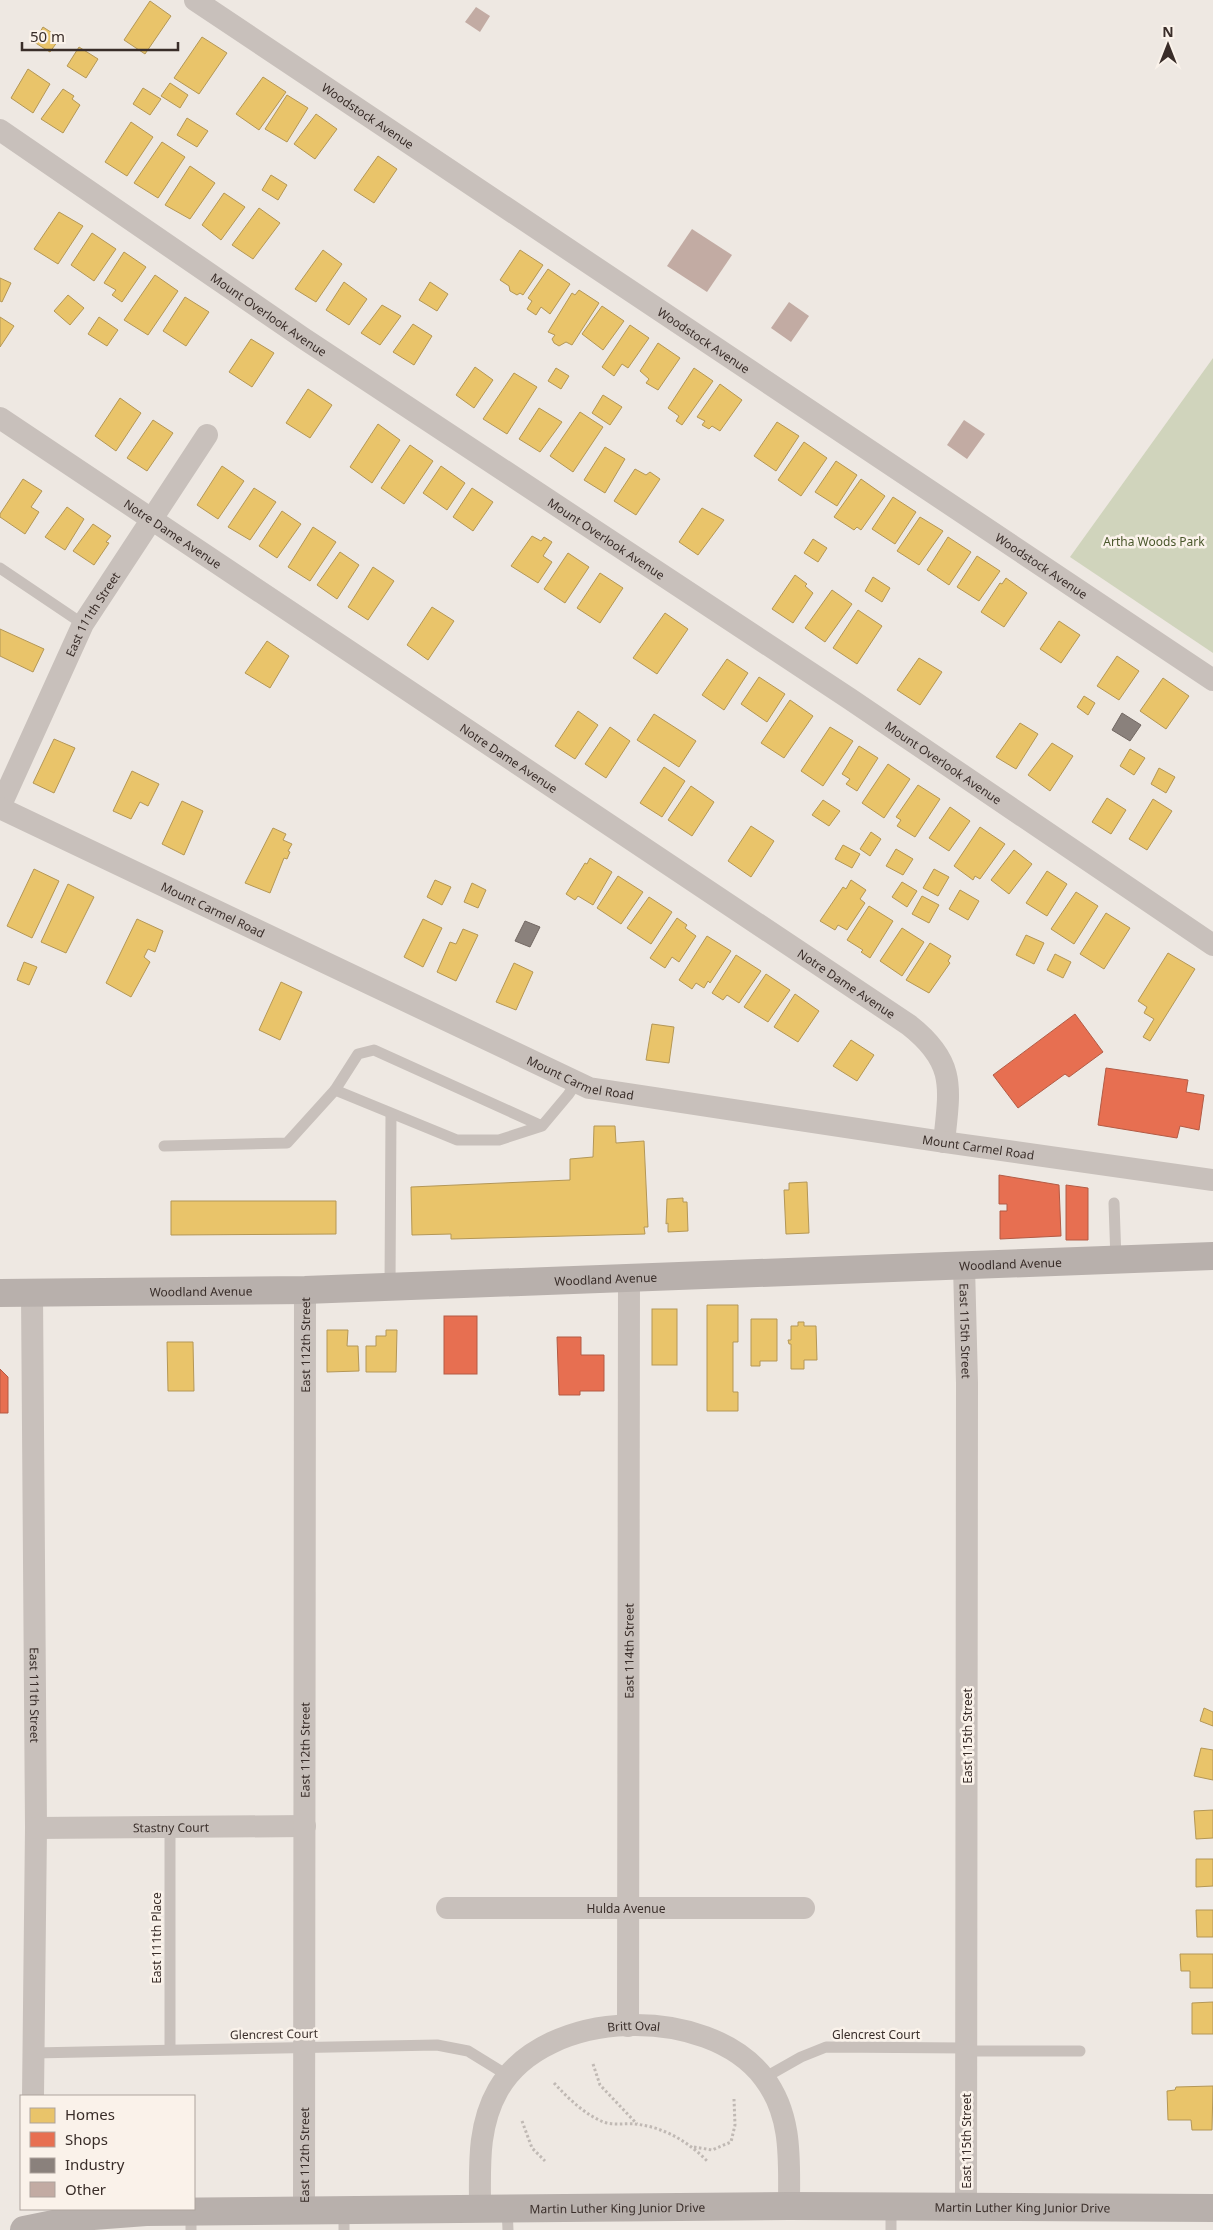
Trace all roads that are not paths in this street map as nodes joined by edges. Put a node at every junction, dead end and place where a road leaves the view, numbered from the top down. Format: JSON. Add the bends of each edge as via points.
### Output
{"nodes":[{"id":1,"x":195,"y":0,"type":"edge"},
{"id":2,"x":0,"y":130,"type":"edge"},
{"id":3,"x":0,"y":418,"type":"edge"},
{"id":4,"x":208,"y":435,"type":"dead end"},
{"id":5,"x":153,"y":519,"type":"junction"},
{"id":6,"x":0,"y":568,"type":"edge"},
{"id":7,"x":83,"y":624,"type":"junction"},
{"id":8,"x":1213,"y":680,"type":"edge"},
{"id":9,"x":0,"y":808,"type":"edge"},
{"id":10,"x":1213,"y":946,"type":"edge"},
{"id":11,"x":577,"y":1082,"type":"junction"},
{"id":12,"x":336,"y":1090,"type":"junction"},
{"id":13,"x":392,"y":1114,"type":"junction"},
{"id":14,"x":542,"y":1126,"type":"junction"},
{"id":15,"x":944,"y":1142,"type":"junction"},
{"id":16,"x":164,"y":1146,"type":"dead end"},
{"id":17,"x":1213,"y":1180,"type":"edge"},
{"id":18,"x":1114,"y":1203,"type":"dead end"},
{"id":19,"x":1213,"y":1256,"type":"edge"},
{"id":20,"x":1116,"y":1260,"type":"junction"},
{"id":21,"x":964,"y":1266,"type":"junction"},
{"id":22,"x":629,"y":1277,"type":"junction"},
{"id":23,"x":390,"y":1286,"type":"junction"},
{"id":24,"x":305,"y":1290,"type":"junction"},
{"id":25,"x":0,"y":1294,"type":"edge"},
{"id":26,"x":32,"y":1294,"type":"junction"},
{"id":27,"x":305,"y":1826,"type":"junction"},
{"id":28,"x":170,"y":1827,"type":"junction"},
{"id":29,"x":36,"y":1828,"type":"junction"},
{"id":30,"x":447,"y":1908,"type":"dead end"},
{"id":31,"x":627,"y":1908,"type":"junction"},
{"id":32,"x":804,"y":1908,"type":"dead end"},
{"id":33,"x":628,"y":2026,"type":"junction"},
{"id":34,"x":304,"y":2047,"type":"junction"},
{"id":35,"x":170,"y":2049,"type":"junction"},
{"id":36,"x":966,"y":2050,"type":"junction"},
{"id":37,"x":1080,"y":2051,"type":"dead end"},
{"id":38,"x":33,"y":2053,"type":"junction"},
{"id":39,"x":507,"y":2075,"type":"junction"},
{"id":40,"x":764,"y":2078,"type":"junction"},
{"id":41,"x":33,"y":2095,"type":"edge"},
{"id":42,"x":1213,"y":2195,"type":"edge"},
{"id":43,"x":789,"y":2206,"type":"junction"},
{"id":44,"x":966,"y":2206,"type":"junction"},
{"id":45,"x":1181,"y":2207,"type":"junction"},
{"id":46,"x":480,"y":2208,"type":"junction"},
{"id":47,"x":1213,"y":2208,"type":"edge"},
{"id":48,"x":304,"y":2210,"type":"junction"},
{"id":49,"x":891,"y":2218,"type":"edge"},
{"id":50,"x":507,"y":2219,"type":"edge"},
{"id":51,"x":344,"y":2220,"type":"edge"},
{"id":52,"x":191,"y":2221,"type":"edge"},
{"id":53,"x":32,"y":2222,"type":"edge"}],
"edges":[{"from":1,"to":8,"type":"street","name":"Woodstock Avenue"},
{"from":2,"to":10,"type":"street","name":"Mount Overlook Avenue","via":[[303,338],[850,698]]},
{"from":3,"to":5,"type":"street","name":"Notre Dame Avenue"},
{"from":4,"to":5,"type":"street","name":"East 111th Street"},
{"from":5,"to":7,"type":"street","name":"East 111th Street"},
{"from":5,"to":15,"type":"street","name":"Notre Dame Avenue","via":[[928,1040],[939,1056],[949,1088]]},
{"from":6,"to":7,"type":"lane"},
{"from":7,"to":9,"type":"street","name":"East 111th Street"},
{"from":9,"to":11,"type":"street","name":"Mount Carmel Road"},
{"from":11,"to":14,"type":"lane"},
{"from":11,"to":15,"type":"street","name":"Mount Carmel Road","via":[[589,1088]]},
{"from":12,"to":13,"type":"lane"},
{"from":12,"to":14,"type":"lane","via":[[358,1054],[374,1050]]},
{"from":12,"to":16,"type":"lane","via":[[287,1143]]},
{"from":13,"to":14,"type":"lane","via":[[457,1140],[499,1140]]},
{"from":13,"to":23,"type":"lane"},
{"from":15,"to":17,"type":"street","name":"Mount Carmel Road"},
{"from":18,"to":20,"type":"lane"},
{"from":19,"to":20,"type":"main road","name":"Woodland Avenue"},
{"from":20,"to":21,"type":"main road","name":"Woodland Avenue"},
{"from":21,"to":22,"type":"main road","name":"Woodland Avenue"},
{"from":21,"to":36,"type":"street","name":"East 115th Street","via":[[967,1383]]},
{"from":22,"to":23,"type":"main road","name":"Woodland Avenue"},
{"from":22,"to":31,"type":"street","name":"East 114th Street"},
{"from":23,"to":24,"type":"main road","name":"Woodland Avenue"},
{"from":24,"to":26,"type":"main road","name":"Woodland Avenue"},
{"from":24,"to":27,"type":"street","name":"East 112th Street"},
{"from":25,"to":26,"type":"main road","name":"Woodland Avenue"},
{"from":26,"to":29,"type":"street","name":"East 111th Street"},
{"from":27,"to":28,"type":"street","name":"Stastny Court"},
{"from":27,"to":34,"type":"street","name":"East 112th Street"},
{"from":28,"to":29,"type":"street","name":"Stastny Court"},
{"from":28,"to":35,"type":"lane","name":"East 111th Place"},
{"from":29,"to":38,"type":"street","name":"East 111th Street"},
{"from":30,"to":31,"type":"street","name":"Hulda Avenue"},
{"from":31,"to":32,"type":"street","name":"Hulda Avenue"},
{"from":31,"to":33,"type":"street","name":"East 114th Street"},
{"from":33,"to":39,"type":"street","name":"Britt Oval","via":[[586,2030],[564,2037],[542,2046]]},
{"from":33,"to":40,"type":"street","name":"Britt Oval","via":[[680,2029],[700,2034],[732,2048]]},
{"from":34,"to":35,"type":"lane","name":"Glencrest Court"},
{"from":34,"to":39,"type":"lane","name":"Glencrest Court","via":[[452,2046],[482,2058]]},
{"from":34,"to":48,"type":"street","name":"East 112th Street"},
{"from":35,"to":38,"type":"lane","name":"Glencrest Court"},
{"from":36,"to":37,"type":"lane","name":"Glencrest Court"},
{"from":36,"to":40,"type":"lane","name":"Glencrest Court","via":[[826,2047]]},
{"from":36,"to":44,"type":"street","name":"East 115th Street"},
{"from":38,"to":41,"type":"street","name":"East 111th Street"},
{"from":39,"to":46,"type":"street","name":"Britt Oval","via":[[491,2104],[482,2132]]},
{"from":40,"to":43,"type":"street","name":"Britt Oval","via":[[776,2097],[787,2132]]},
{"from":42,"to":45,"type":"main road"},
{"from":43,"to":49,"type":"main road","name":"Martin Luther King Junior Drive"},
{"from":43,"to":50,"type":"main road","name":"Martin Luther King Junior Drive"},
{"from":44,"to":45,"type":"main road","name":"Martin Luther King Junior Drive"},
{"from":44,"to":49,"type":"main road","name":"Martin Luther King Junior Drive"},
{"from":45,"to":47,"type":"main road","name":"Martin Luther King Junior Drive"},
{"from":46,"to":50,"type":"main road","name":"Martin Luther King Junior Drive"},
{"from":46,"to":51,"type":"main road","name":"Martin Luther King Junior Drive"},
{"from":48,"to":51,"type":"main road","name":"Martin Luther King Junior Drive"},
{"from":48,"to":52,"type":"main road","name":"Martin Luther King Junior Drive"},
{"from":52,"to":53,"type":"main road","name":"Martin Luther King Junior Drive","via":[[120,2214]]}]}
